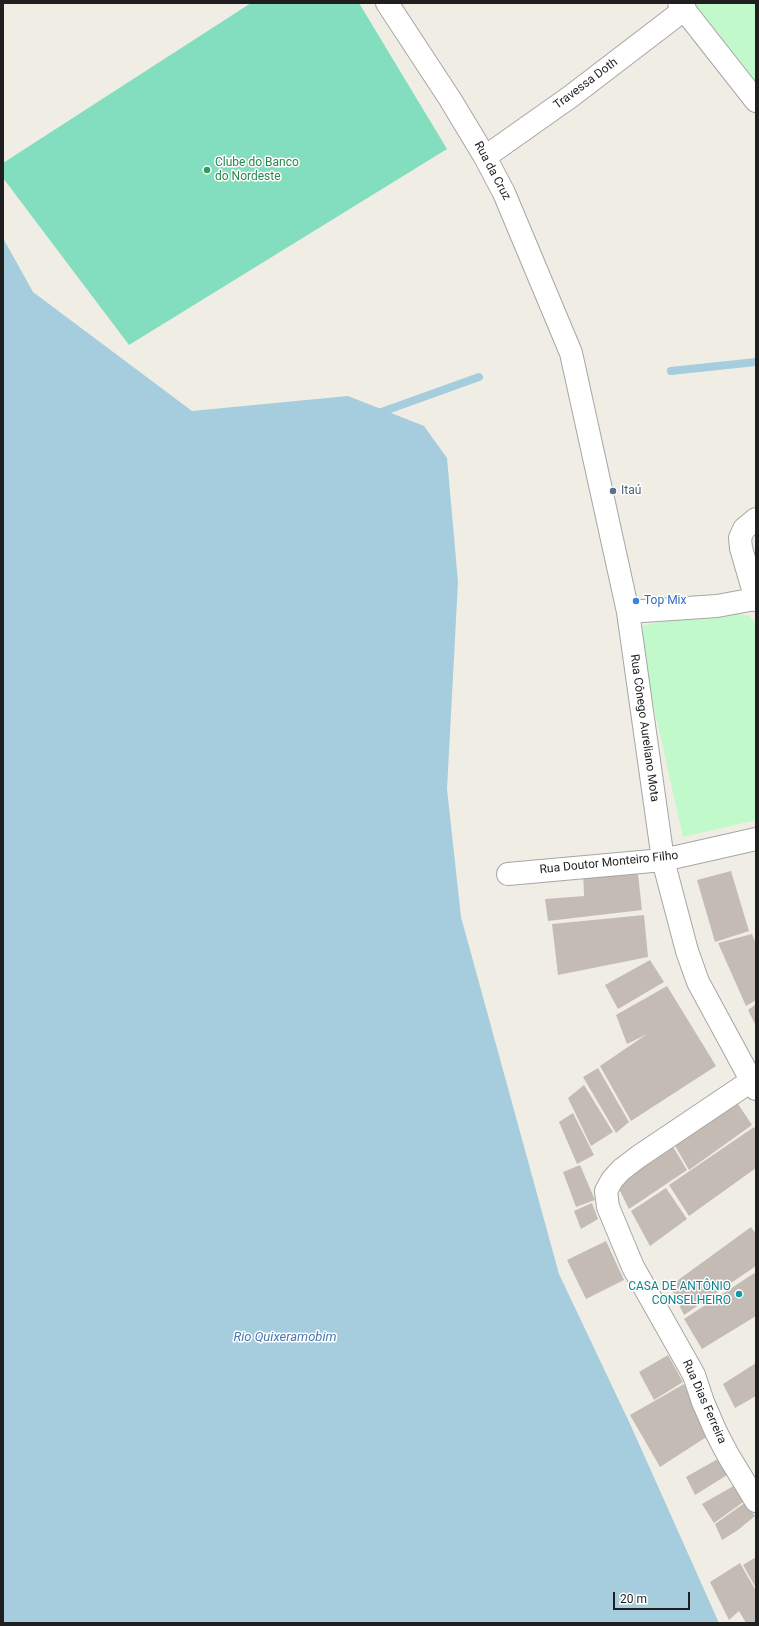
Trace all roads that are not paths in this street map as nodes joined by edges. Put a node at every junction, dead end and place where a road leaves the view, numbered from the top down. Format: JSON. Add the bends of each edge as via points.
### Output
{"nodes":[{"id":1,"x":386,"y":3,"type":"edge"},
{"id":2,"x":682,"y":6,"type":"edge"},
{"id":3,"x":756,"y":101,"type":"edge"},
{"id":4,"x":485,"y":157,"type":"junction"},
{"id":5,"x":571,"y":353,"type":"joint"},
{"id":6,"x":756,"y":518,"type":"edge"},
{"id":7,"x":756,"y":600,"type":"edge"},
{"id":8,"x":628,"y":612,"type":"junction"},
{"id":9,"x":756,"y":839,"type":"edge"},
{"id":10,"x":663,"y":860,"type":"junction"},
{"id":11,"x":508,"y":874,"type":"dead end"},
{"id":12,"x":754,"y":1085,"type":"edge"},
{"id":13,"x":756,"y":1501,"type":"edge"}],
"edges":[{"from":1,"to":4,"type":"street","name":"Rua da Cruz"},
{"from":2,"to":3,"type":"street"},
{"from":2,"to":4,"type":"street","name":"Travessa Doth","via":[[570,97]]},
{"from":4,"to":5,"type":"street","name":"Rua da Cruz","via":[[519,226]]},
{"from":5,"to":8,"type":"street","name":"Rua Cônego Aureliano Mota"},
{"from":6,"to":7,"type":"street","via":[[744,529],[740,538],[740,548]]},
{"from":7,"to":8,"type":"street","via":[[717,606]]},
{"from":8,"to":10,"type":"street","name":"Rua Cônego Aureliano Mota"},
{"from":9,"to":10,"type":"street","name":"Rua Doutor Monteiro Filho"},
{"from":10,"to":11,"type":"street","name":"Rua Doutor Monteiro Filho"},
{"from":10,"to":12,"type":"street","name":"Rua Cônego Aureliano Mota","via":[[687,951],[698,982]]},
{"from":12,"to":13,"type":"street","name":"Rua Dias Ferreira","via":[[638,1157],[621,1170],[606,1191],[608,1207],[633,1267],[694,1375],[703,1402],[728,1455]]}]}
